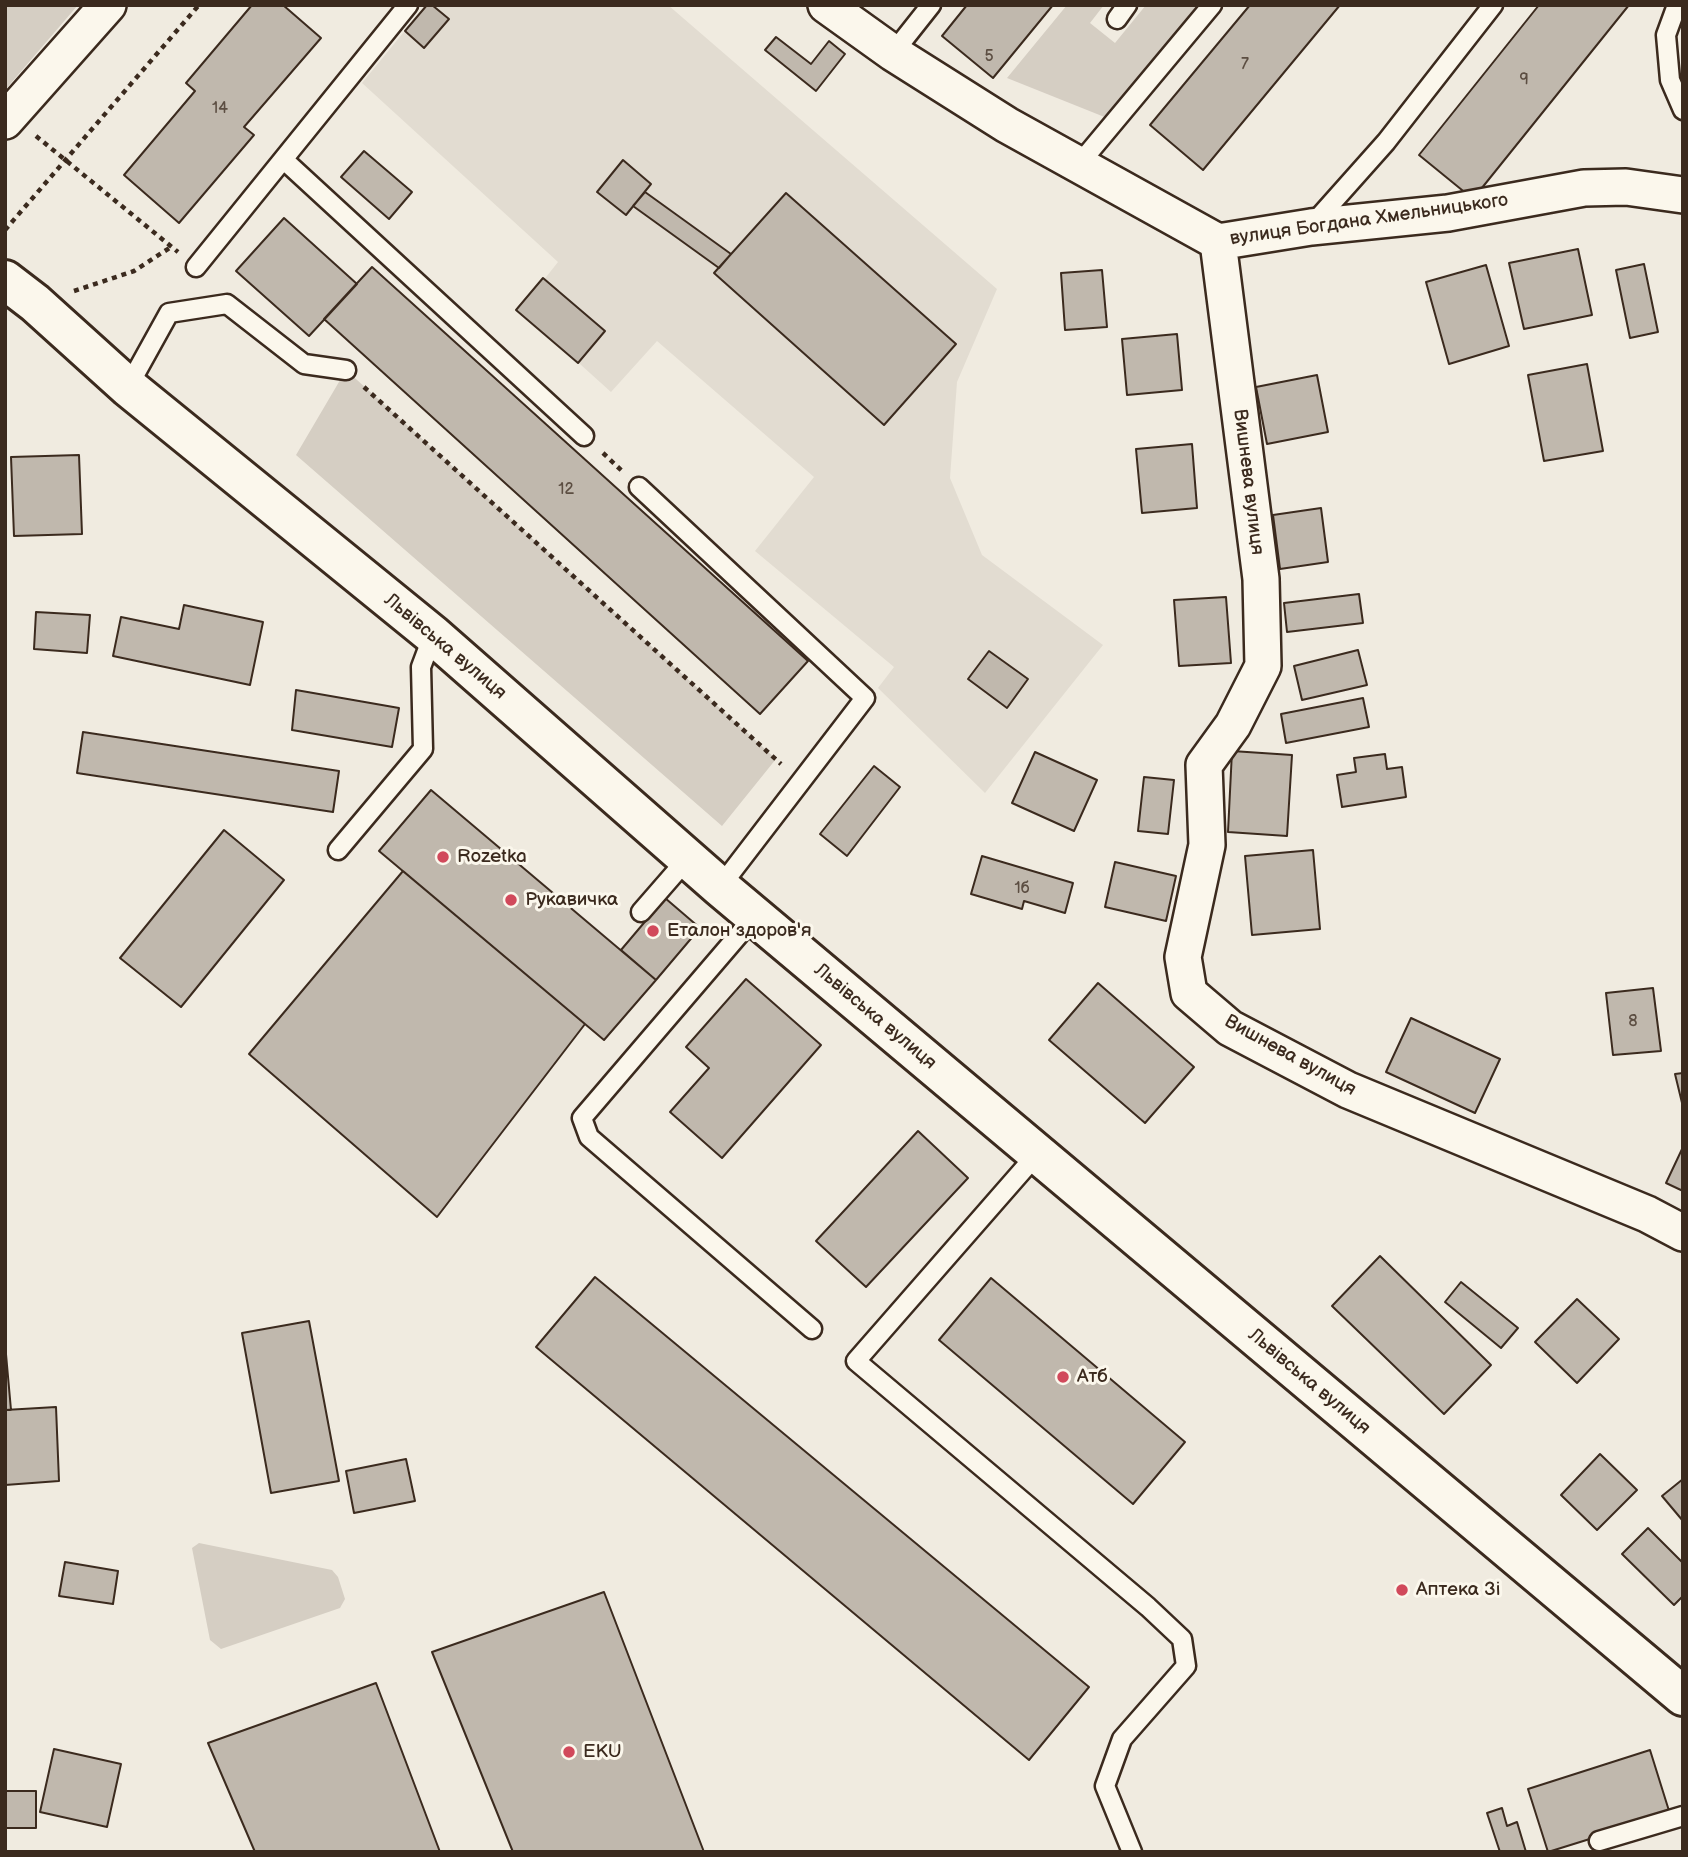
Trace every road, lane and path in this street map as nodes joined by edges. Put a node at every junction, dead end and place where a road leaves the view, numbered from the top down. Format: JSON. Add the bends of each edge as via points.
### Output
{"nodes":[{"id":1,"x":108,"y":5,"type":"edge"},
{"id":2,"x":199,"y":5,"type":"edge"},
{"id":3,"x":408,"y":5,"type":"edge"},
{"id":4,"x":826,"y":5,"type":"edge"},
{"id":5,"x":931,"y":5,"type":"edge"},
{"id":6,"x":1212,"y":5,"type":"edge"},
{"id":7,"x":1493,"y":5,"type":"edge"},
{"id":8,"x":1677,"y":5,"type":"edge"},
{"id":9,"x":893,"y":53,"type":"junction"},
{"id":10,"x":1683,"y":110,"type":"edge"},
{"id":11,"x":8,"y":118,"type":"edge"},
{"id":12,"x":65,"y":160,"type":"junction"},
{"id":13,"x":284,"y":160,"type":"junction"},
{"id":14,"x":1080,"y":163,"type":"junction"},
{"id":15,"x":1683,"y":195,"type":"edge"},
{"id":16,"x":1311,"y":227,"type":"junction"},
{"id":17,"x":5,"y":230,"type":"edge"},
{"id":18,"x":1218,"y":242,"type":"junction"},
{"id":19,"x":171,"y":247,"type":"junction"},
{"id":20,"x":196,"y":267,"type":"joint"},
{"id":21,"x":5,"y":280,"type":"edge"},
{"id":22,"x":35,"y":303,"type":"junction"},
{"id":23,"x":346,"y":370,"type":"joint"},
{"id":24,"x":128,"y":387,"type":"junction"},
{"id":25,"x":584,"y":436,"type":"joint"},
{"id":26,"x":639,"y":487,"type":"joint"},
{"id":27,"x":432,"y":635,"type":"junction"},
{"id":28,"x":801,"y":783,"type":"junction"},
{"id":29,"x":338,"y":850,"type":"dead end"},
{"id":30,"x":688,"y":858,"type":"junction"},
{"id":31,"x":720,"y":887,"type":"junction"},
{"id":32,"x":641,"y":912,"type":"dead end"},
{"id":33,"x":755,"y":916,"type":"junction"},
{"id":34,"x":1037,"y":1154,"type":"junction"},
{"id":35,"x":1683,"y":1233,"type":"edge"},
{"id":36,"x":812,"y":1329,"type":"dead end"},
{"id":37,"x":1683,"y":1696,"type":"edge"},
{"id":38,"x":1683,"y":1816,"type":"edge"},
{"id":39,"x":1599,"y":1841,"type":"dead end"},
{"id":40,"x":1132,"y":1852,"type":"edge"}],
"edges":[{"from":1,"to":11,"type":"street"},
{"from":2,"to":12,"type":"path"},
{"from":3,"to":13,"type":"lane"},
{"from":4,"to":9,"type":"street","name":"вулиця Богдана Хмельницького"},
{"from":5,"to":9,"type":"lane"},
{"from":6,"to":14,"type":"lane"},
{"from":7,"to":16,"type":"lane","via":[[1386,142]]},
{"from":8,"to":10,"type":"lane","via":[[1666,35],[1670,80]]},
{"from":9,"to":14,"type":"street","name":"вулиця Богдана Хмельницького","via":[[1007,125]]},
{"from":11,"to":12,"type":"path"},
{"from":12,"to":17,"type":"path"},
{"from":12,"to":19,"type":"path"},
{"from":13,"to":20,"type":"lane"},
{"from":13,"to":25,"type":"lane"},
{"from":14,"to":18,"type":"street","name":"вулиця Богдана Хмельницького"},
{"from":15,"to":16,"type":"street","name":"вулиця Богдана Хмельницького","via":[[1626,187],[1584,188],[1448,213]]},
{"from":16,"to":18,"type":"street","name":"вулиця Богдана Хмельницького"},
{"from":18,"to":35,"type":"street","name":"Вишнева вулиця","via":[[1261,579],[1263,666],[1233,725],[1204,765],[1207,845],[1183,957],[1189,993],[1230,1028],[1348,1090]]},
{"from":19,"to":20,"type":"path"},
{"from":19,"to":22,"type":"path","via":[[134,271]]},
{"from":21,"to":22,"type":"main road","name":"Львівська вулиця"},
{"from":22,"to":24,"type":"main road","name":"Львівська вулиця"},
{"from":23,"to":24,"type":"lane","via":[[304,364],[227,304],[169,313]]},
{"from":23,"to":28,"type":"path"},
{"from":24,"to":27,"type":"main road","name":"Львівська вулиця"},
{"from":25,"to":26,"type":"path"},
{"from":26,"to":28,"type":"lane","via":[[865,698]]},
{"from":27,"to":29,"type":"lane","via":[[421,667],[423,749]]},
{"from":27,"to":30,"type":"main road","name":"Львівська вулиця"},
{"from":28,"to":31,"type":"lane"},
{"from":30,"to":31,"type":"main road","name":"Львівська вулиця"},
{"from":30,"to":32,"type":"lane"},
{"from":31,"to":33,"type":"main road","name":"Львівська вулиця"},
{"from":33,"to":34,"type":"main road","name":"Львівська вулиця"},
{"from":33,"to":36,"type":"lane","via":[[582,1118],[589,1138]]},
{"from":34,"to":37,"type":"main road","name":"Львівська вулиця"},
{"from":34,"to":40,"type":"lane","via":[[856,1361],[1182,1639],[1186,1666],[1122,1739],[1105,1786]]},
{"from":38,"to":39,"type":"lane"}]}
